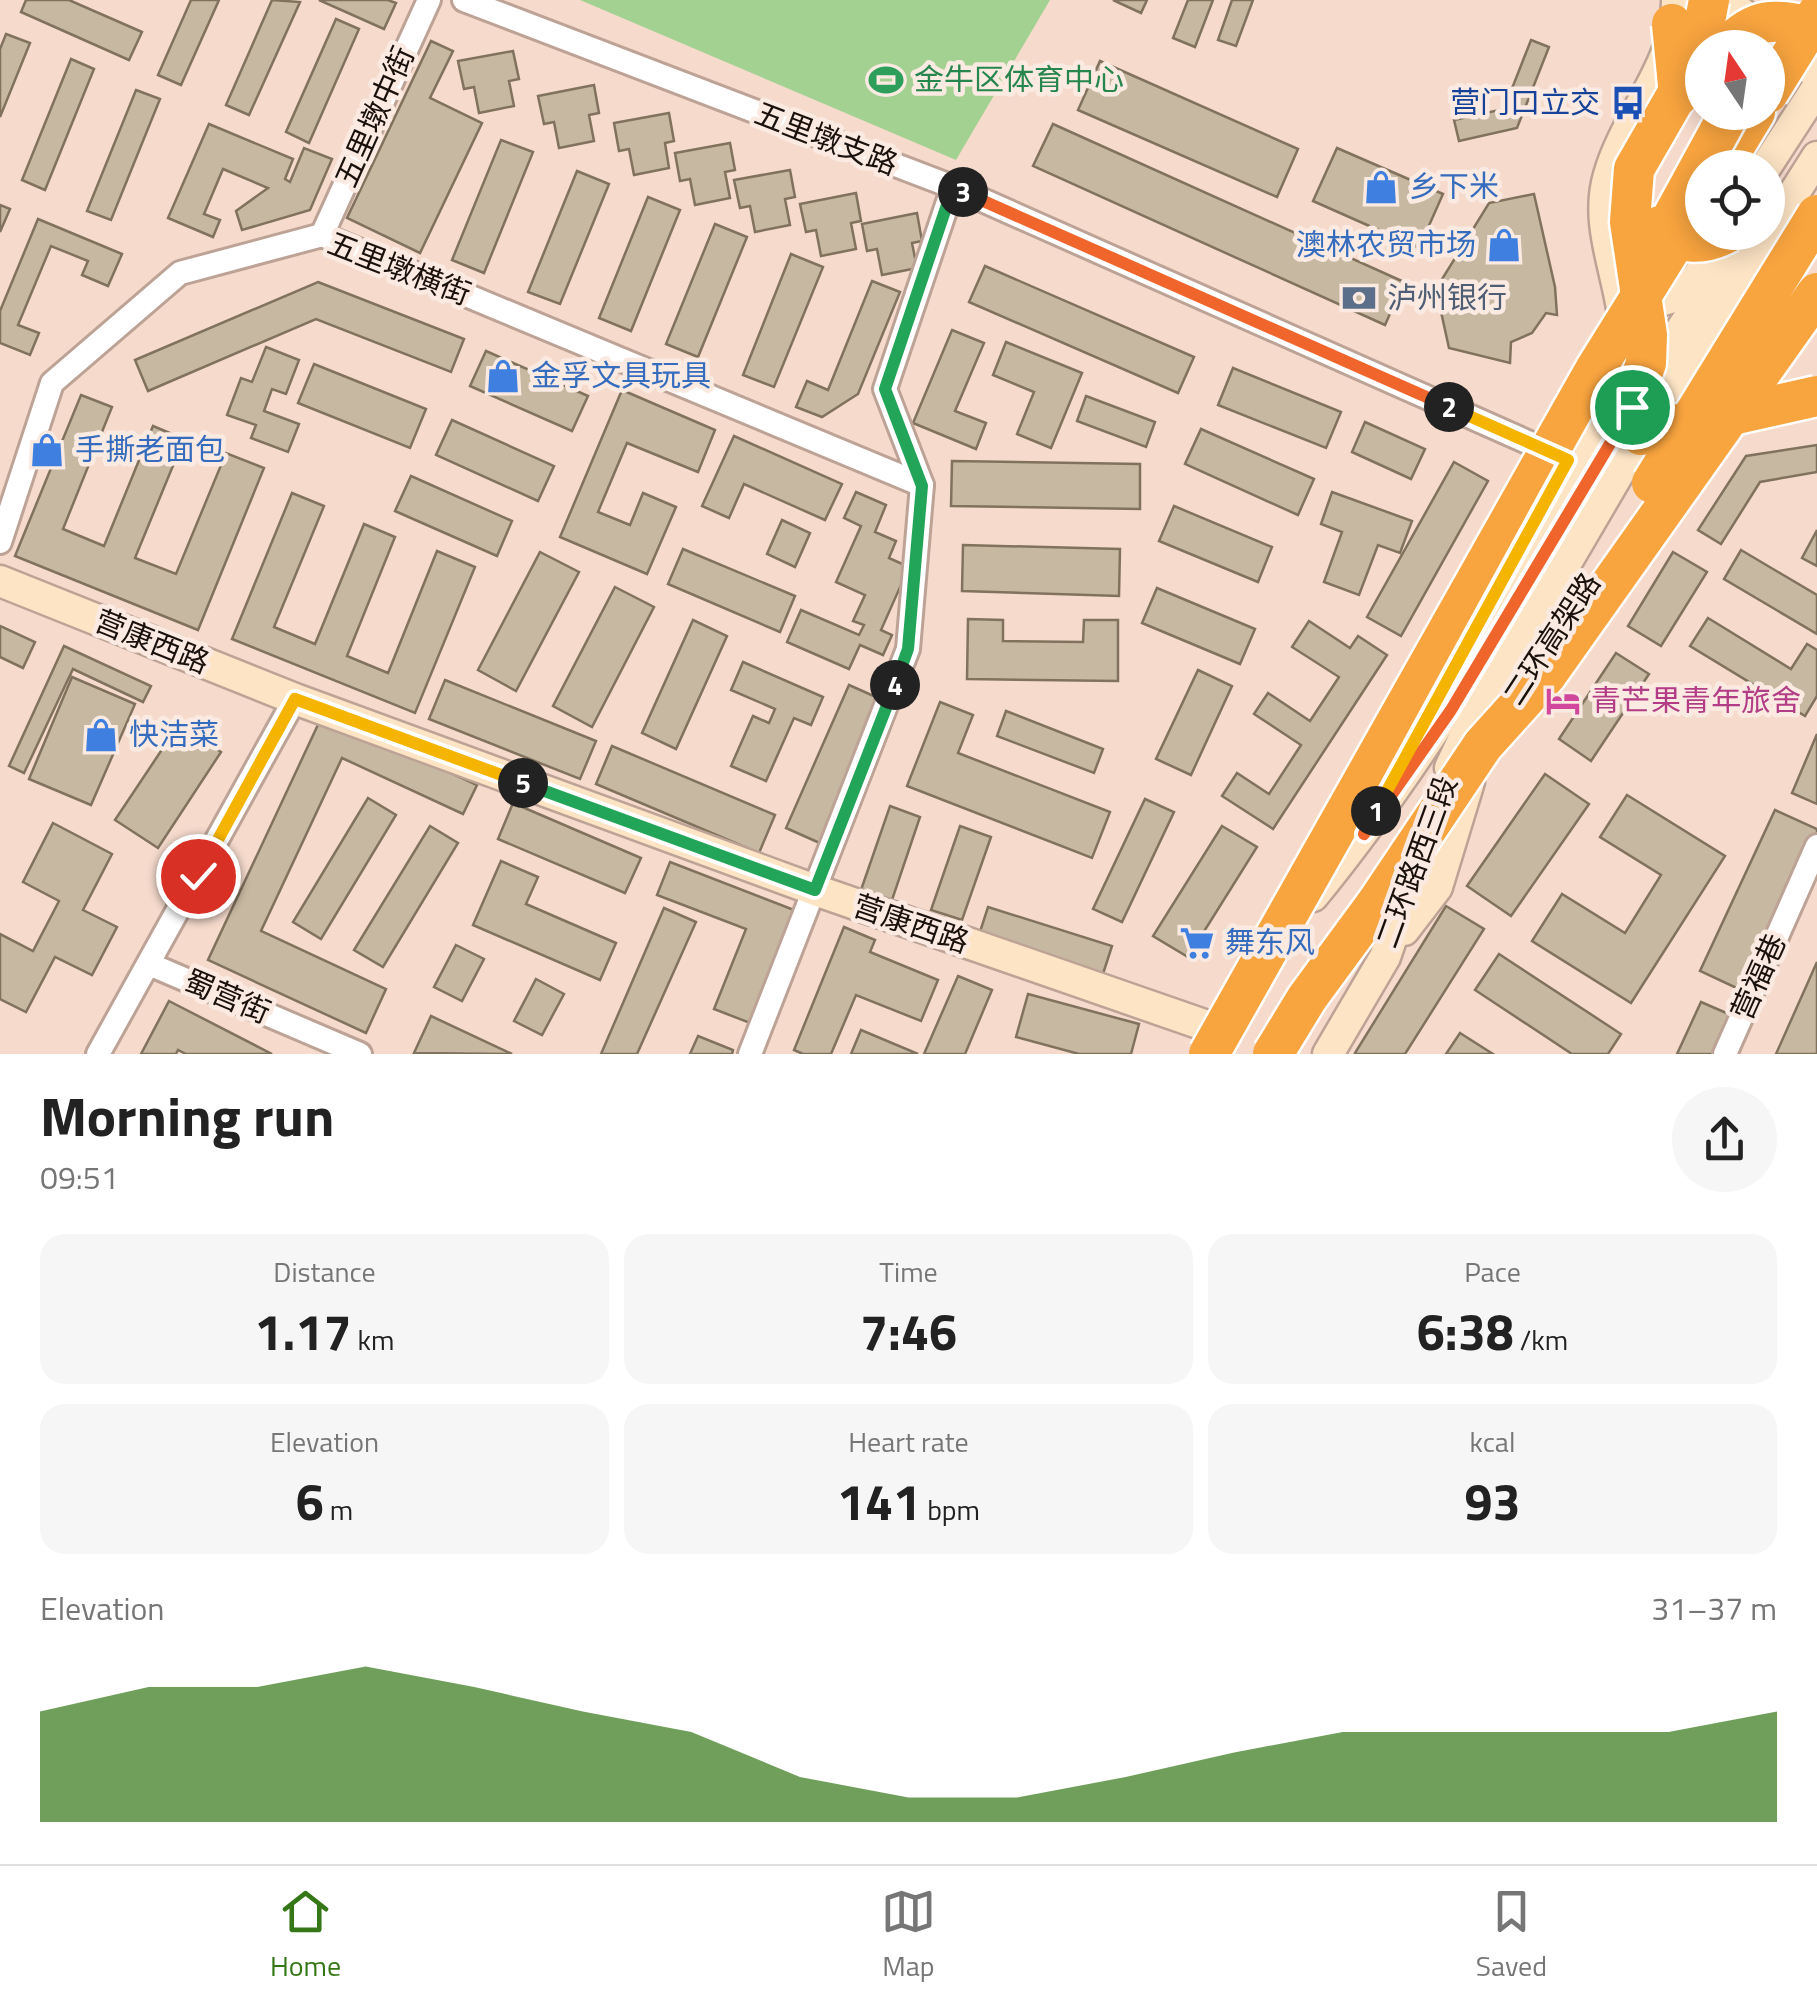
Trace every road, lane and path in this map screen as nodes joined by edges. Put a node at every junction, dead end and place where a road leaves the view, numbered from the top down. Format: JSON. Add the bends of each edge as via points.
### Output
{"nodes":[{"id":1,"x":428,"y":0,"type":"edge"},
{"id":2,"x":464,"y":0,"type":"edge"},
{"id":3,"x":1668,"y":0,"type":"edge"},
{"id":4,"x":1677,"y":0,"type":"edge"},
{"id":5,"x":1709,"y":0,"type":"edge"},
{"id":6,"x":1725,"y":0,"type":"edge"},
{"id":7,"x":1734,"y":0,"type":"edge"},
{"id":8,"x":1810,"y":13,"type":"edge"},
{"id":9,"x":1740,"y":30,"type":"edge"},
{"id":10,"x":1746,"y":30,"type":"edge"},
{"id":11,"x":1785,"y":61,"type":"edge"},
{"id":12,"x":1817,"y":74,"type":"edge"},
{"id":13,"x":1817,"y":88,"type":"edge"},
{"id":14,"x":1685,"y":115,"type":"edge"},
{"id":15,"x":1817,"y":121,"type":"edge"},
{"id":16,"x":1720,"y":130,"type":"edge"},
{"id":17,"x":1687,"y":150,"type":"edge"},
{"id":18,"x":1777,"y":150,"type":"edge"},
{"id":19,"x":1817,"y":156,"type":"edge"},
{"id":20,"x":1785,"y":171,"type":"edge"},
{"id":21,"x":953,"y":187,"type":"junction"},
{"id":22,"x":1817,"y":215,"type":"edge"},
{"id":23,"x":1685,"y":226,"type":"edge"},
{"id":24,"x":322,"y":234,"type":"junction"},
{"id":25,"x":1817,"y":238,"type":"edge"},
{"id":26,"x":1685,"y":240,"type":"edge"},
{"id":27,"x":1785,"y":245,"type":"edge"},
{"id":28,"x":1716,"y":250,"type":"edge"},
{"id":29,"x":1733,"y":250,"type":"edge"},
{"id":30,"x":1817,"y":293,"type":"edge"},
{"id":31,"x":1726,"y":304,"type":"junction"},
{"id":32,"x":1817,"y":304,"type":"edge"},
{"id":33,"x":1620,"y":306,"type":"junction"},
{"id":34,"x":1596,"y":370,"type":"junction"},
{"id":35,"x":1817,"y":381,"type":"edge"},
{"id":36,"x":1817,"y":396,"type":"edge"},
{"id":37,"x":1636,"y":421,"type":"junction"},
{"id":38,"x":1568,"y":460,"type":"junction"},
{"id":39,"x":922,"y":486,"type":"junction"},
{"id":40,"x":0,"y":542,"type":"edge"},
{"id":41,"x":0,"y":581,"type":"edge"},
{"id":42,"x":295,"y":699,"type":"junction"},
{"id":43,"x":1467,"y":729,"type":"junction"},
{"id":44,"x":1364,"y":834,"type":"junction"},
{"id":45,"x":1817,"y":846,"type":"edge"},
{"id":46,"x":815,"y":890,"type":"junction"},
{"id":47,"x":1379,"y":900,"type":"junction"},
{"id":48,"x":1384,"y":957,"type":"junction"},
{"id":49,"x":149,"y":964,"type":"junction"},
{"id":50,"x":1208,"y":1040,"type":"edge"},
{"id":51,"x":98,"y":1054,"type":"edge"},
{"id":52,"x":360,"y":1054,"type":"edge"},
{"id":53,"x":750,"y":1054,"type":"edge"},
{"id":54,"x":1186,"y":1054,"type":"edge"},
{"id":55,"x":1273,"y":1054,"type":"edge"},
{"id":56,"x":1296,"y":1054,"type":"edge"},
{"id":57,"x":1328,"y":1054,"type":"edge"},
{"id":58,"x":1725,"y":1054,"type":"edge"}],
"edges":[{"from":1,"to":24,"type":"street","name":"五里墩中街"},
{"from":2,"to":21,"type":"street","name":"五里墩支路"},
{"from":3,"to":17,"type":"highway","bridge":true},
{"from":4,"to":33,"type":"street","via":[[1678,20],[1664,60],[1607,180],[1606,246]]},
{"from":5,"to":37,"type":"highway","bridge":true,"via":[[1698,58],[1634,169],[1630,222],[1647,335]]},
{"from":6,"to":12,"type":"street"},
{"from":7,"to":9,"type":"highway"},
{"from":8,"to":10,"type":"highway","bridge":true},
{"from":8,"to":11,"type":"highway","bridge":true},
{"from":13,"to":18,"type":"street"},
{"from":14,"to":26,"type":"highway","bridge":true,"via":[[1654,167],[1653,211],[1658,224]]},
{"from":15,"to":20,"type":"street"},
{"from":16,"to":34,"type":"highway","bridge":true},
{"from":19,"to":31,"type":"street","name":"二环路西三段"},
{"from":21,"to":38,"type":"street","name":"五里墩支路"},
{"from":21,"to":39,"type":"street","via":[[885,389]]},
{"from":22,"to":43,"type":"highway","name":"二环高架路","bridge":true,"via":[[1614,543]]},
{"from":23,"to":34,"type":"highway","bridge":true},
{"from":24,"to":39,"type":"street","name":"五里墩横街"},
{"from":24,"to":40,"type":"street","name":"五里墩横街","via":[[180,273],[52,384]]},
{"from":25,"to":27,"type":"highway"},
{"from":28,"to":33,"type":"street","via":[[1682,295]]},
{"from":29,"to":37,"type":"street","name":"二环路西三段","bridge":true},
{"from":30,"to":43,"type":"highway","bridge":true,"via":[[1547,674]]},
{"from":31,"to":35,"type":"highway","bridge":true,"via":[[1732,338],[1763,374],[1790,385]]},
{"from":31,"to":37,"type":"street","name":"二环路西三段"},
{"from":32,"to":48,"type":"street","via":[[1694,452],[1470,780],[1437,887]]},
{"from":33,"to":38,"type":"street","via":[[1622,360]]},
{"from":34,"to":50,"type":"highway","bridge":true},
{"from":36,"to":37,"type":"highway","bridge":true,"via":[[1710,420],[1656,426]]},
{"from":37,"to":43,"type":"street","name":"二环路西三段"},
{"from":38,"to":44,"type":"street"},
{"from":39,"to":46,"type":"street","via":[[908,649]]},
{"from":41,"to":42,"type":"street","name":"营康西路"},
{"from":42,"to":46,"type":"street","name":"营康西路"},
{"from":42,"to":49,"type":"street"},
{"from":43,"to":44,"type":"street","name":"二环路西三段"},
{"from":43,"to":47,"type":"highway","name":"二环高架路","bridge":true},
{"from":43,"to":48,"type":"street","name":"二环路西三段","via":[[1440,788]]},
{"from":44,"to":50,"type":"street","name":"二环路西三段"},
{"from":45,"to":58,"type":"street","name":"营福巷"},
{"from":46,"to":50,"type":"street","name":"营康西路"},
{"from":46,"to":53,"type":"street"},
{"from":47,"to":55,"type":"highway","name":"二环高架路","bridge":true},
{"from":47,"to":56,"type":"highway","bridge":true},
{"from":48,"to":57,"type":"street","name":"二环路西三段"},
{"from":49,"to":51,"type":"street"},
{"from":49,"to":52,"type":"street","name":"蜀营街"},
{"from":50,"to":54,"type":"street","name":"二环路西三段"}]}
